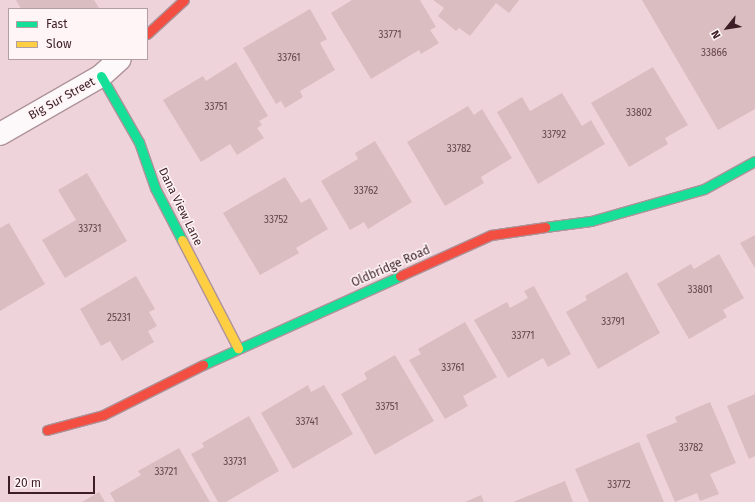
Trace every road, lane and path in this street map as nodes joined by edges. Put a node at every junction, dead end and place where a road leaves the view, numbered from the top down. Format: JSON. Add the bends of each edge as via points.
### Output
{"nodes":[{"id":1,"x":184,"y":0,"type":"edge"},
{"id":2,"x":148,"y":33,"type":"edge"},
{"id":3,"x":119,"y":60,"type":"edge"},
{"id":4,"x":102,"y":76,"type":"junction"},
{"id":5,"x":0,"y":134,"type":"edge"},
{"id":6,"x":755,"y":161,"type":"edge"},
{"id":7,"x":238,"y":348,"type":"junction"},
{"id":8,"x":47,"y":430,"type":"dead end"}],
"edges":[{"from":1,"to":2,"type":"street"},
{"from":3,"to":4,"type":"street","name":"Big Sur Street"},
{"from":4,"to":5,"type":"street","name":"Big Sur Street"},
{"from":4,"to":7,"type":"street","name":"Dana View Lane","via":[[139,142],[155,188]]},
{"from":6,"to":7,"type":"street","name":"Oldbridge Road","via":[[704,189],[591,222],[491,235]]},
{"from":7,"to":8,"type":"street","name":"Oldbridge Road","via":[[103,415]]}]}
